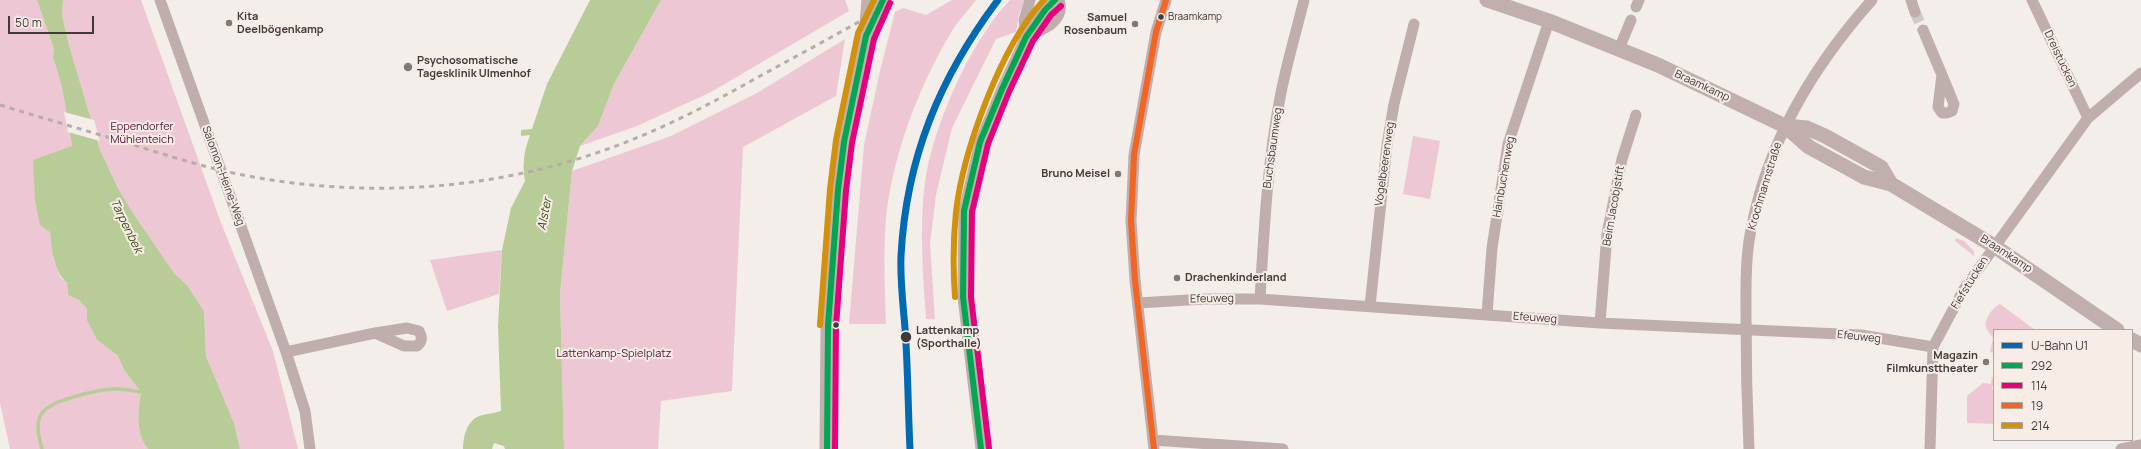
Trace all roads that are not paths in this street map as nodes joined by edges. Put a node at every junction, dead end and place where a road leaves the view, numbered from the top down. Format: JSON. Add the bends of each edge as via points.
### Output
{"nodes":[{"id":1,"x":160,"y":0,"type":"edge"},
{"id":2,"x":869,"y":0,"type":"edge"},
{"id":3,"x":883,"y":0,"type":"edge"},
{"id":4,"x":1030,"y":0,"type":"edge"},
{"id":5,"x":1055,"y":0,"type":"edge"},
{"id":6,"x":1059,"y":0,"type":"edge"},
{"id":7,"x":1166,"y":0,"type":"edge"},
{"id":8,"x":1304,"y":0,"type":"edge"},
{"id":9,"x":1487,"y":0,"type":"edge"},
{"id":10,"x":1872,"y":0,"type":"edge"},
{"id":11,"x":1911,"y":0,"type":"edge"},
{"id":12,"x":2032,"y":0,"type":"edge"},
{"id":13,"x":1915,"y":12,"type":"tunnel mouth"},
{"id":14,"x":1631,"y":20,"type":"dead end"},
{"id":15,"x":1549,"y":21,"type":"junction"},
{"id":16,"x":1414,"y":24,"type":"dead end"},
{"id":17,"x":1923,"y":30,"type":"tunnel mouth"},
{"id":18,"x":866,"y":36,"type":"junction"},
{"id":19,"x":1026,"y":37,"type":"junction"},
{"id":20,"x":1619,"y":49,"type":"junction"},
{"id":21,"x":2141,"y":73,"type":"edge"},
{"id":22,"x":1942,"y":75,"type":"dead end"},
{"id":23,"x":1636,"y":115,"type":"dead end"},
{"id":24,"x":2088,"y":118,"type":"junction"},
{"id":25,"x":1785,"y":126,"type":"junction"},
{"id":26,"x":1994,"y":246,"type":"junction"},
{"id":27,"x":1260,"y":298,"type":"junction"},
{"id":28,"x":1138,"y":303,"type":"junction"},
{"id":29,"x":1370,"y":306,"type":"junction"},
{"id":30,"x":1487,"y":314,"type":"junction"},
{"id":31,"x":1600,"y":322,"type":"junction"},
{"id":32,"x":1746,"y":328,"type":"junction"},
{"id":33,"x":2116,"y":329,"type":"edge"},
{"id":34,"x":375,"y":334,"type":"dead end"},
{"id":35,"x":1932,"y":347,"type":"junction"},
{"id":36,"x":286,"y":352,"type":"junction"},
{"id":37,"x":1153,"y":445,"type":"edge"},
{"id":38,"x":2141,"y":445,"type":"edge"},
{"id":39,"x":310,"y":449,"type":"edge"},
{"id":40,"x":827,"y":449,"type":"edge"},
{"id":41,"x":981,"y":449,"type":"edge"},
{"id":42,"x":1284,"y":449,"type":"edge"},
{"id":43,"x":1748,"y":449,"type":"edge"},
{"id":44,"x":1930,"y":449,"type":"edge"},
{"id":45,"x":2121,"y":449,"type":"edge"}],
"edges":[{"from":1,"to":36,"type":"street","name":"Salomon-Heine-Weg"},
{"from":2,"to":18,"type":"main road"},
{"from":3,"to":18,"type":"main road"},
{"from":4,"to":19,"type":"street","via":[[1024,20]]},
{"from":5,"to":19,"type":"street"},
{"from":6,"to":19,"type":"street","via":[[1060,14],[1054,22]]},
{"from":7,"to":28,"type":"street","via":[[1156,32],[1134,155],[1131,221]]},
{"from":8,"to":27,"type":"street","name":"Buchsbaumweg","via":[[1272,142]]},
{"from":9,"to":15,"type":"main road","name":"Braamkamp"},
{"from":10,"to":25,"type":"street","name":"Krochmannstraße","via":[[1842,34],[1803,93]]},
{"from":11,"to":13,"type":"street"},
{"from":12,"to":24,"type":"street","name":"Dreistücken"},
{"from":14,"to":20,"type":"street"},
{"from":15,"to":20,"type":"main road","name":"Braamkamp"},
{"from":15,"to":30,"type":"street","name":"Hainbuchenweg","via":[[1508,144],[1492,248]]},
{"from":16,"to":29,"type":"street","name":"Vogelbeerenweg","via":[[1394,104],[1387,145]]},
{"from":17,"to":22,"type":"street"},
{"from":18,"to":40,"type":"main road","via":[[844,142],[838,190],[828,333]]},
{"from":19,"to":41,"type":"street","via":[[980,142],[964,211],[963,297]]},
{"from":20,"to":25,"type":"main road","name":"Braamkamp","via":[[1665,68]]},
{"from":21,"to":24,"type":"street","name":"Fiefstücken"},
{"from":23,"to":31,"type":"street","name":"Beim Jacobjstift","via":[[1622,159],[1607,234]]},
{"from":24,"to":26,"type":"street","name":"Fiefstücken"},
{"from":25,"to":26,"type":"main road","name":"Braamkamp","via":[[1807,128],[1881,167],[1891,184]]},
{"from":25,"to":32,"type":"street","name":"Krochmannstraße","via":[[1771,160],[1752,225],[1746,273]]},
{"from":26,"to":33,"type":"main road","name":"Braamkamp"},
{"from":26,"to":35,"type":"street","name":"Fiefstücken","via":[[1964,289]]},
{"from":27,"to":28,"type":"street","name":"Efeuweg"},
{"from":27,"to":29,"type":"street","name":"Efeuweg"},
{"from":28,"to":37,"type":"street"},
{"from":29,"to":30,"type":"street","name":"Efeuweg"},
{"from":30,"to":31,"type":"street","name":"Efeuweg"},
{"from":31,"to":32,"type":"street","name":"Efeuweg"},
{"from":32,"to":35,"type":"street","name":"Efeuweg","via":[[1861,335]]},
{"from":32,"to":43,"type":"street","name":"Krochmannstraße"},
{"from":34,"to":36,"type":"street"},
{"from":35,"to":44,"type":"street","name":"Fiefstücken"},
{"from":36,"to":39,"type":"street","name":"Salomon-Heine-Weg","via":[[305,411]]},
{"from":37,"to":42,"type":"street"},
{"from":38,"to":45,"type":"street"}]}
